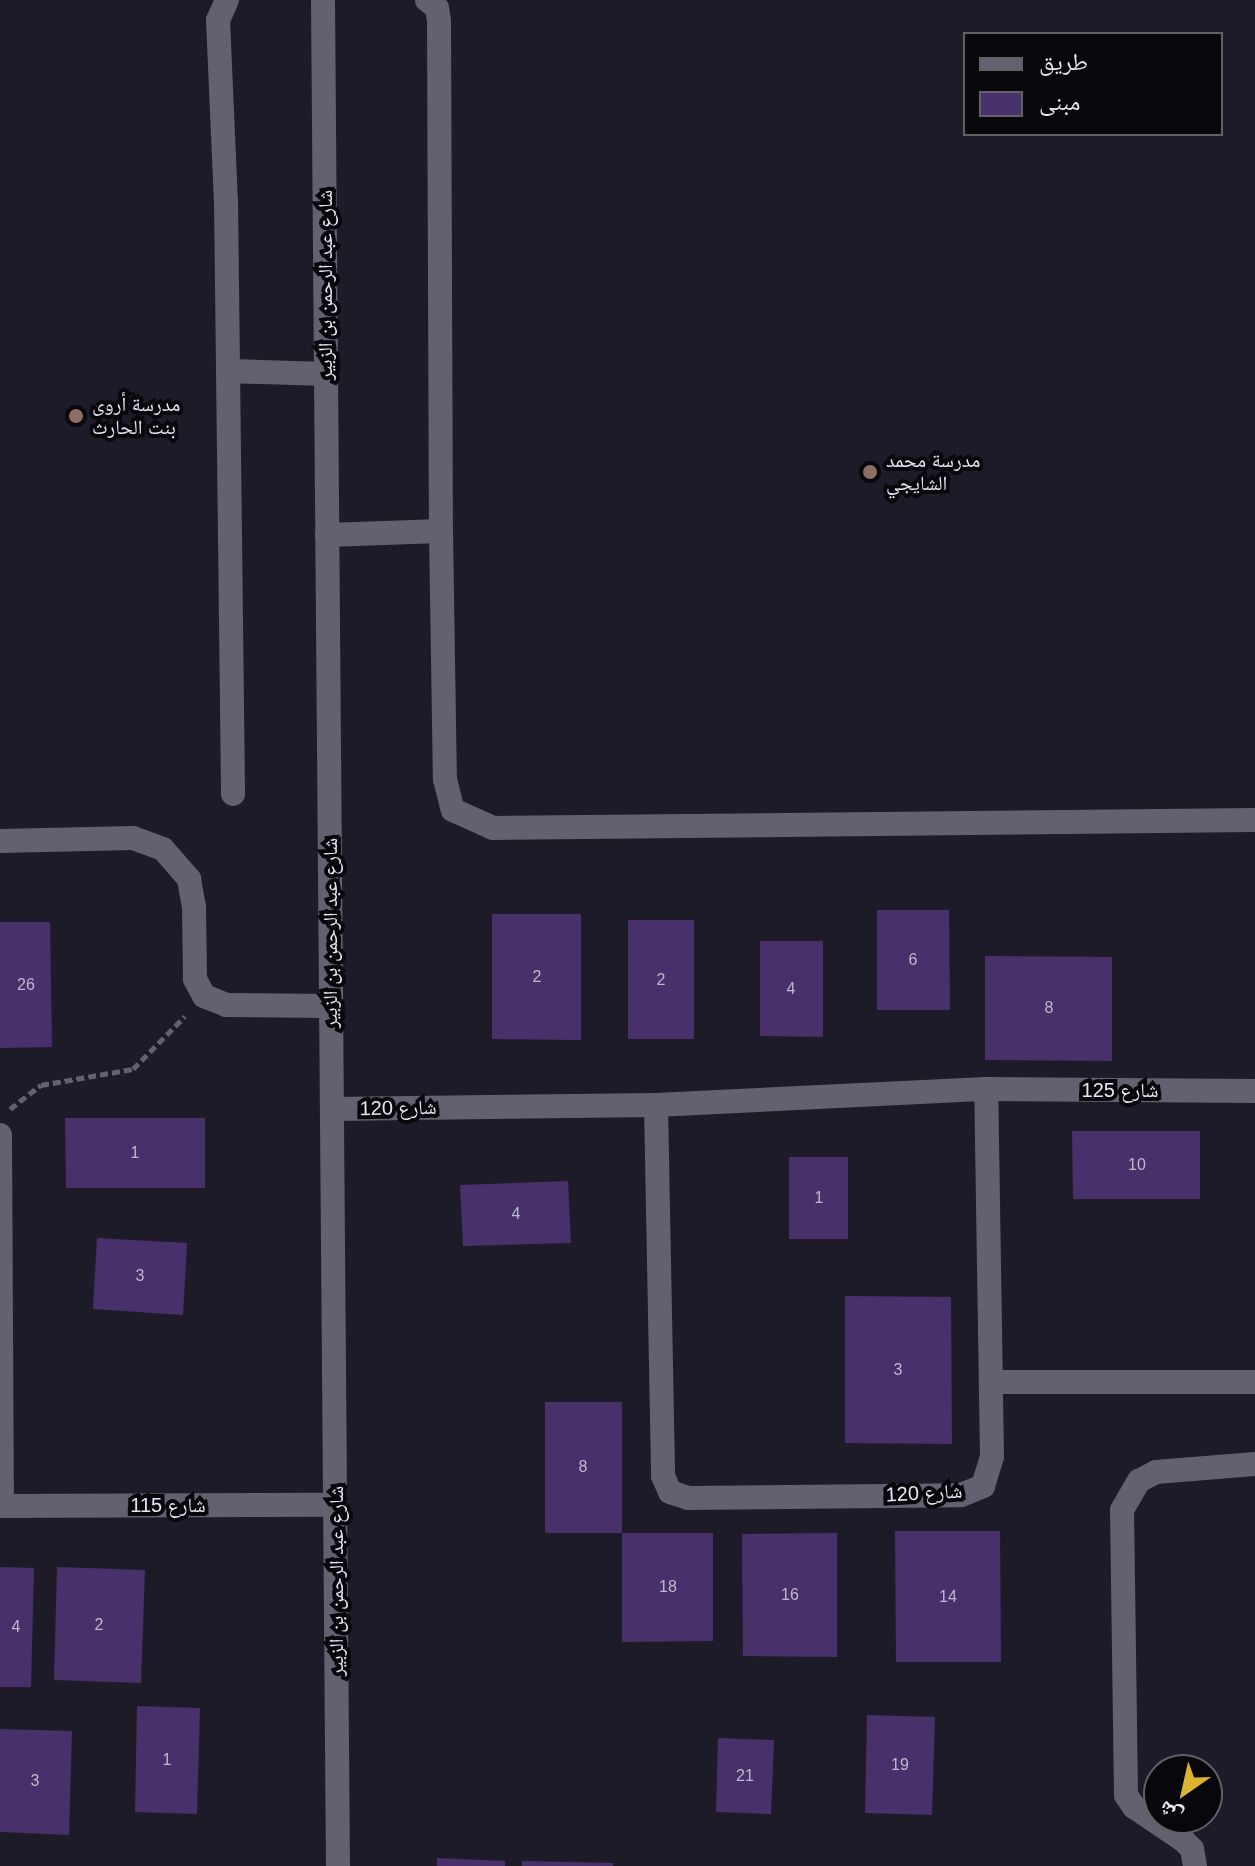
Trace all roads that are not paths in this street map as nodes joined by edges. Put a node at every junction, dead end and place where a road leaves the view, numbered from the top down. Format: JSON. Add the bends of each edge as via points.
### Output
{"nodes":[{"id":1,"x":227,"y":0,"type":"edge"},
{"id":2,"x":323,"y":0,"type":"edge"},
{"id":3,"x":427,"y":0,"type":"edge"},
{"id":4,"x":228,"y":371,"type":"junction"},
{"id":5,"x":326,"y":374,"type":"junction"},
{"id":6,"x":441,"y":531,"type":"junction"},
{"id":7,"x":327,"y":535,"type":"junction"},
{"id":8,"x":233,"y":794,"type":"dead end"},
{"id":9,"x":1255,"y":820,"type":"edge"},
{"id":10,"x":0,"y":841,"type":"edge"},
{"id":11,"x":331,"y":1006,"type":"junction"},
{"id":12,"x":986,"y":1089,"type":"junction"},
{"id":13,"x":1255,"y":1091,"type":"edge"},
{"id":14,"x":656,"y":1105,"type":"junction"},
{"id":15,"x":332,"y":1109,"type":"junction"},
{"id":16,"x":0,"y":1135,"type":"edge"},
{"id":17,"x":991,"y":1382,"type":"junction"},
{"id":18,"x":1255,"y":1382,"type":"edge"},
{"id":19,"x":1255,"y":1464,"type":"edge"},
{"id":20,"x":335,"y":1505,"type":"junction"},
{"id":21,"x":1,"y":1506,"type":"edge"},
{"id":22,"x":338,"y":1866,"type":"edge"},
{"id":23,"x":1195,"y":1866,"type":"edge"}],
"edges":[{"from":1,"to":4,"type":"street","via":[[218,20]]},
{"from":2,"to":5,"type":"street","name":"شارع عبد الرحمن بن الزبير"},
{"from":3,"to":6,"type":"street","via":[[437,8],[439,21]]},
{"from":4,"to":5,"type":"street"},
{"from":4,"to":8,"type":"street"},
{"from":5,"to":7,"type":"street","name":"شارع عبد الرحمن بن الزبير"},
{"from":6,"to":7,"type":"street"},
{"from":6,"to":9,"type":"street","via":[[447,797],[453,810],[480,826]]},
{"from":7,"to":11,"type":"street","name":"شارع عبد الرحمن بن الزبير"},
{"from":10,"to":11,"type":"street","via":[[133,838],[163,849],[189,879],[195,979],[204,996],[226,1005]]},
{"from":11,"to":15,"type":"street","name":"شارع عبد الرحمن بن الزبير"},
{"from":12,"to":13,"type":"street","name":"شارع 125"},
{"from":12,"to":14,"type":"street","name":"شارع 120"},
{"from":12,"to":17,"type":"street","name":"شارع 120"},
{"from":14,"to":15,"type":"street","name":"شارع 120"},
{"from":14,"to":17,"type":"street","name":"شارع 120","via":[[663,1476],[670,1492],[688,1498],[961,1495],[983,1486],[992,1457]]},
{"from":15,"to":20,"type":"street","name":"شارع عبد الرحمن بن الزبير"},
{"from":16,"to":21,"type":"street","name":"شارع 115"},
{"from":17,"to":18,"type":"street"},
{"from":19,"to":23,"type":"street","via":[[1156,1472],[1139,1481],[1122,1510],[1126,1795],[1134,1807],[1183,1840]]},
{"from":20,"to":21,"type":"street","name":"شارع 115"},
{"from":20,"to":22,"type":"street","name":"شارع عبد الرحمن بن الزبير"}]}
